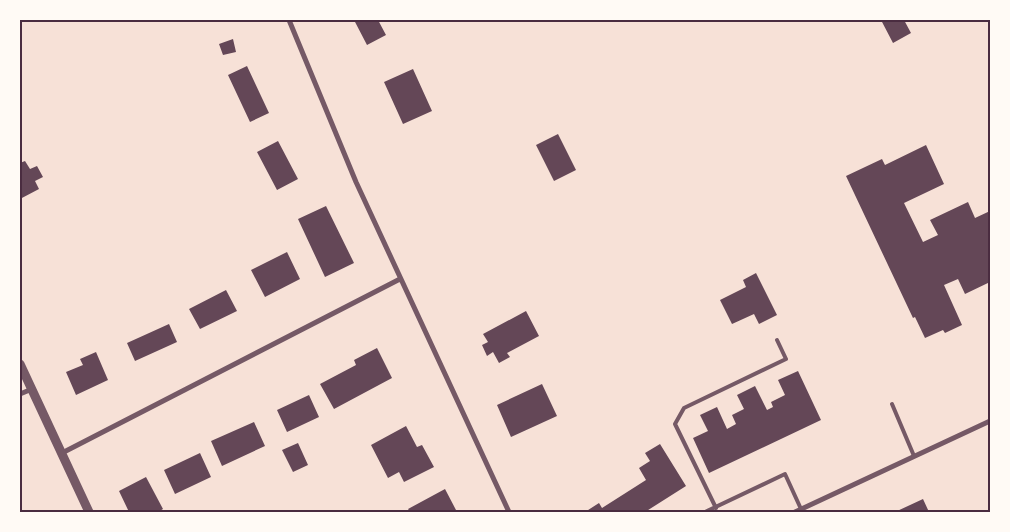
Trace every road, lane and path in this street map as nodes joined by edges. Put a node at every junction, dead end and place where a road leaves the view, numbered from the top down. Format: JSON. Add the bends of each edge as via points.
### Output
{"nodes":[{"id":1,"x":289,"y":20,"type":"edge"},
{"id":2,"x":400,"y":278,"type":"junction"},
{"id":3,"x":777,"y":340,"type":"dead end"},
{"id":4,"x":20,"y":364,"type":"edge"},
{"id":5,"x":32,"y":388,"type":"junction"},
{"id":6,"x":20,"y":394,"type":"edge"},
{"id":7,"x":892,"y":404,"type":"dead end"},
{"id":8,"x":990,"y":421,"type":"edge"},
{"id":9,"x":62,"y":453,"type":"junction"},
{"id":10,"x":914,"y":456,"type":"junction"},
{"id":11,"x":716,"y":508,"type":"junction"},
{"id":12,"x":801,"y":509,"type":"junction"},
{"id":13,"x":89,"y":512,"type":"edge"},
{"id":14,"x":509,"y":512,"type":"edge"},
{"id":15,"x":705,"y":512,"type":"edge"},
{"id":16,"x":795,"y":512,"type":"edge"}],
"edges":[{"from":1,"to":2,"type":"street"},
{"from":2,"to":9,"type":"street"},
{"from":2,"to":14,"type":"street"},
{"from":3,"to":11,"type":"lane","via":[[786,359],[684,408],[675,424]]},
{"from":4,"to":5,"type":"street"},
{"from":5,"to":6,"type":"street"},
{"from":5,"to":9,"type":"street"},
{"from":7,"to":10,"type":"lane"},
{"from":8,"to":10,"type":"street"},
{"from":9,"to":13,"type":"street"},
{"from":10,"to":12,"type":"street"},
{"from":11,"to":12,"type":"lane","via":[[784,474]]},
{"from":11,"to":15,"type":"lane"},
{"from":12,"to":16,"type":"street"}]}
